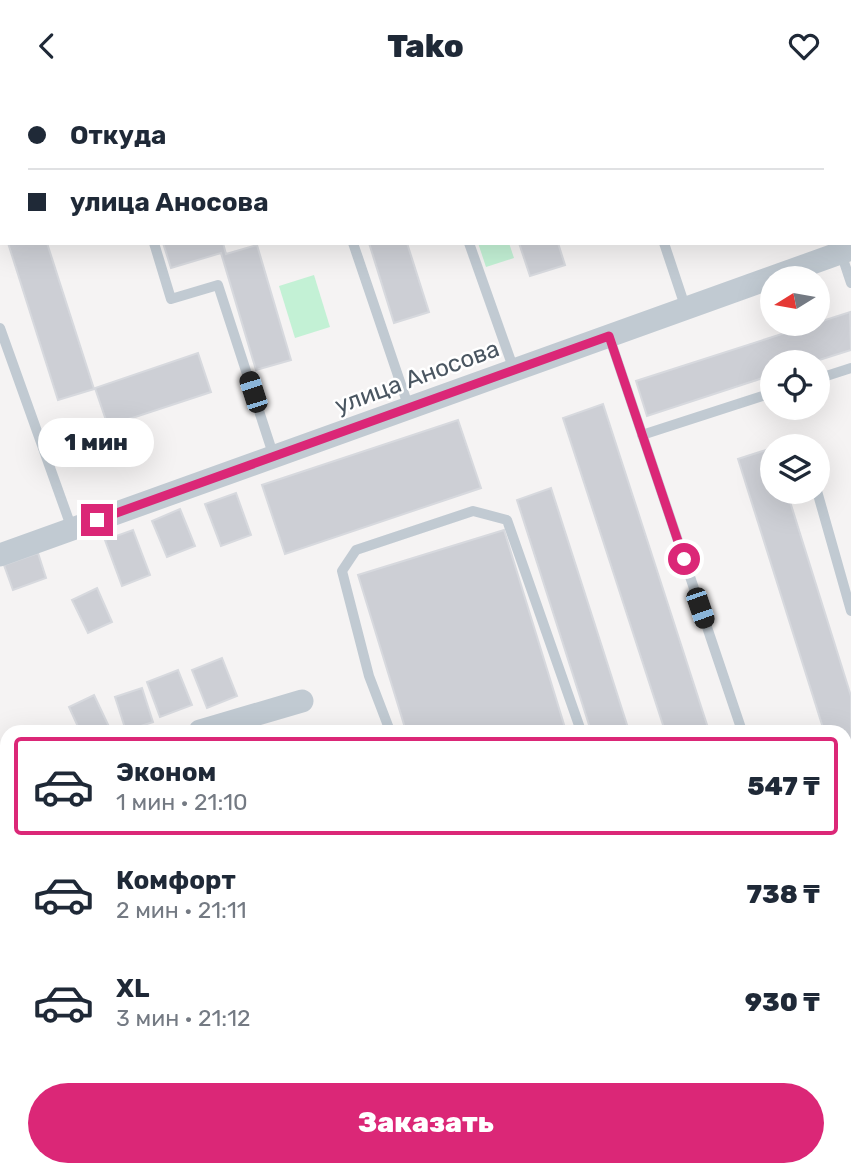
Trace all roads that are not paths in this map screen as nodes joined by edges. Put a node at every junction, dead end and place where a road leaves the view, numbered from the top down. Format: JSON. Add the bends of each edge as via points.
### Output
{"nodes":[{"id":1,"x":155,"y":245,"type":"edge"},
{"id":2,"x":354,"y":245,"type":"edge"},
{"id":3,"x":470,"y":245,"type":"edge"},
{"id":4,"x":665,"y":245,"type":"edge"},
{"id":5,"x":834,"y":253,"type":"edge"},
{"id":6,"x":851,"y":283,"type":"edge"},
{"id":7,"x":686,"y":309,"type":"junction"},
{"id":8,"x":0,"y":328,"type":"edge"},
{"id":9,"x":609,"y":336,"type":"junction"},
{"id":10,"x":851,"y":368,"type":"edge"},
{"id":11,"x":514,"y":370,"type":"junction"},
{"id":12,"x":830,"y":375,"type":"edge"},
{"id":13,"x":760,"y":397,"type":"edge"},
{"id":14,"x":410,"y":408,"type":"junction"},
{"id":15,"x":642,"y":435,"type":"junction"},
{"id":16,"x":274,"y":457,"type":"junction"},
{"id":17,"x":821,"y":504,"type":"edge"},
{"id":18,"x":72,"y":529,"type":"junction"},
{"id":19,"x":0,"y":555,"type":"edge"},
{"id":20,"x":851,"y":611,"type":"edge"},
{"id":21,"x":302,"y":701,"type":"dead end"},
{"id":22,"x":220,"y":725,"type":"edge"},
{"id":23,"x":388,"y":725,"type":"edge"},
{"id":24,"x":579,"y":725,"type":"edge"},
{"id":25,"x":740,"y":725,"type":"edge"}],
"edges":[{"from":1,"to":16,"type":"lane","via":[[171,299],[218,285]]},
{"from":2,"to":14,"type":"lane"},
{"from":3,"to":11,"type":"lane"},
{"from":4,"to":7,"type":"lane"},
{"from":5,"to":6,"type":"lane"},
{"from":5,"to":7,"type":"street","name":"улица Аносова"},
{"from":7,"to":9,"type":"street","name":"улица Аносова"},
{"from":8,"to":18,"type":"lane"},
{"from":9,"to":11,"type":"street","name":"улица Аносова"},
{"from":9,"to":15,"type":"lane"},
{"from":10,"to":12,"type":"lane"},
{"from":11,"to":14,"type":"street","name":"улица Аносова"},
{"from":13,"to":15,"type":"lane"},
{"from":14,"to":16,"type":"street","name":"улица Аносова"},
{"from":15,"to":25,"type":"lane"},
{"from":16,"to":18,"type":"street","name":"улица Аносова"},
{"from":17,"to":20,"type":"lane"},
{"from":18,"to":19,"type":"street","name":"улица Аносова"},
{"from":21,"to":22,"type":"street"},
{"from":23,"to":24,"type":"lane","via":[[369,675],[342,571],[356,550],[473,511],[507,520]]}]}
